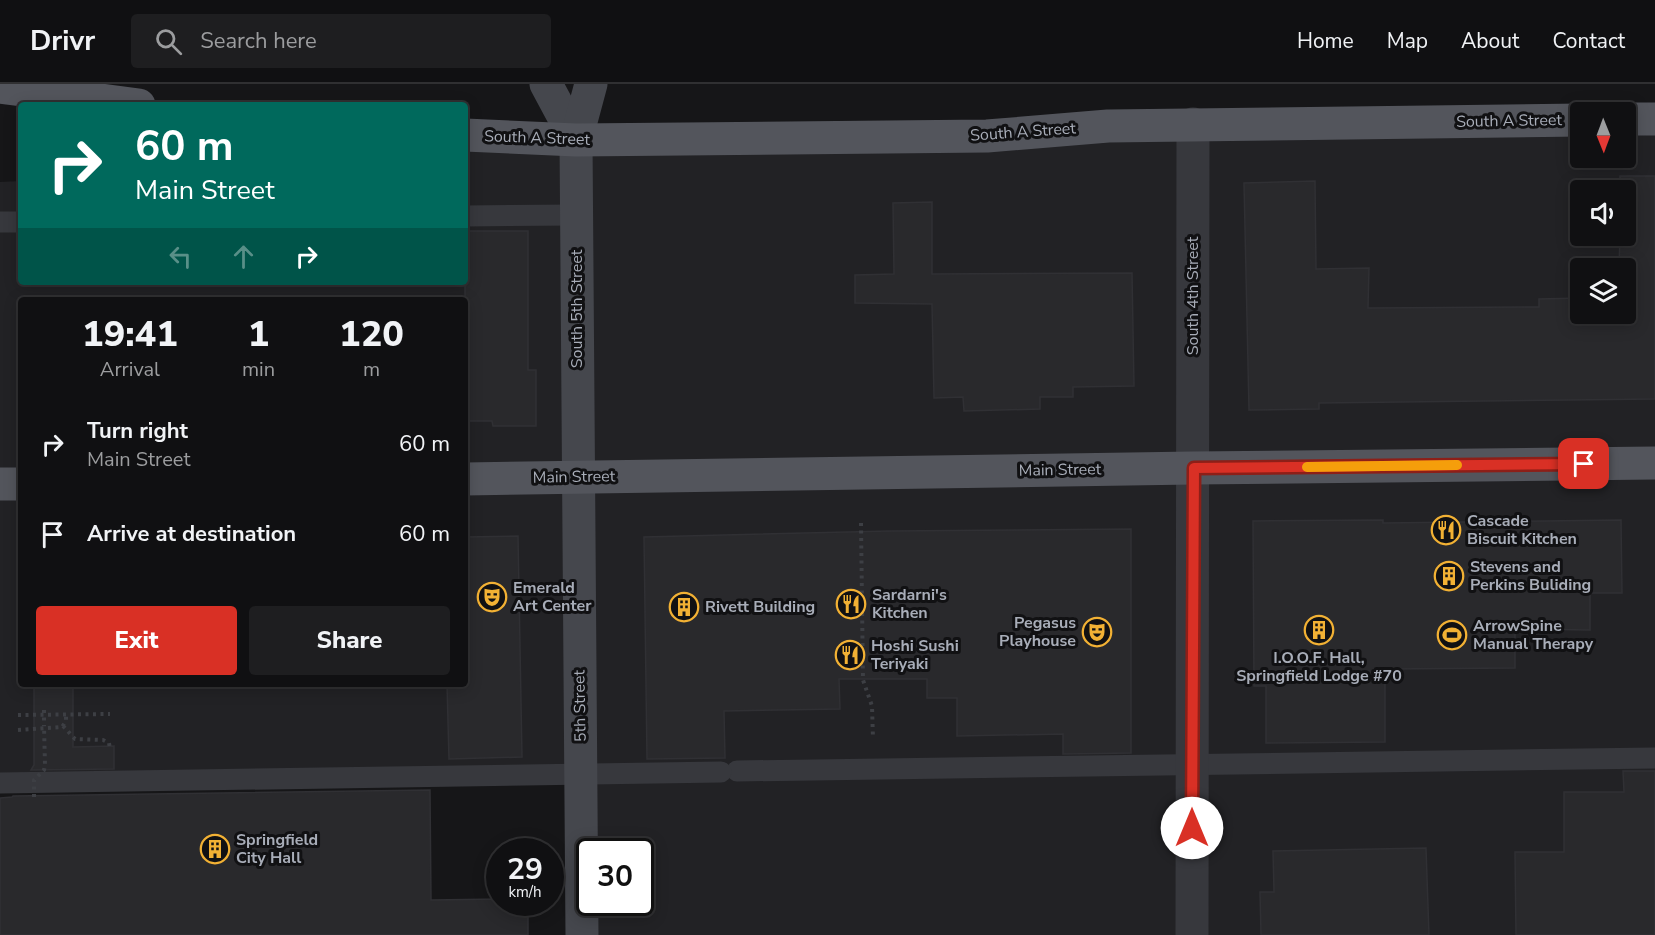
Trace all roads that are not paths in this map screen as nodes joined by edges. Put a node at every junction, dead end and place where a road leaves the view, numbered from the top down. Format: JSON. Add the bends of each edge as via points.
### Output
{"nodes":[{"id":1,"x":546,"y":84,"type":"edge"},
{"id":2,"x":591,"y":84,"type":"edge"},
{"id":3,"x":0,"y":87,"type":"edge"},
{"id":4,"x":116,"y":102,"type":"edge"},
{"id":5,"x":1636,"y":119,"type":"edge"},
{"id":6,"x":1655,"y":119,"type":"edge"},
{"id":7,"x":1570,"y":120,"type":"edge"},
{"id":8,"x":1193,"y":124,"type":"junction"},
{"id":9,"x":468,"y":135,"type":"edge"},
{"id":10,"x":576,"y":140,"type":"junction"},
{"id":11,"x":577,"y":215,"type":"junction"},
{"id":12,"x":468,"y":216,"type":"edge"},
{"id":13,"x":0,"y":222,"type":"edge"},
{"id":14,"x":18,"y":222,"type":"edge"},
{"id":15,"x":1655,"y":464,"type":"edge"},
{"id":16,"x":1194,"y":468,"type":"junction"},
{"id":17,"x":578,"y":477,"type":"junction"},
{"id":18,"x":468,"y":479,"type":"edge"},
{"id":19,"x":0,"y":484,"type":"edge"},
{"id":20,"x":18,"y":484,"type":"edge"},
{"id":21,"x":1655,"y":758,"type":"edge"},
{"id":22,"x":1191,"y":764,"type":"junction"},
{"id":23,"x":581,"y":774,"type":"junction"},
{"id":24,"x":0,"y":783,"type":"edge"},
{"id":25,"x":582,"y":935,"type":"edge"},
{"id":26,"x":1192,"y":935,"type":"edge"}],
"edges":[{"from":1,"to":10,"type":"street","name":"South 5th Street"},
{"from":2,"to":10,"type":"street","name":"South 5th Street"},
{"from":3,"to":4,"type":"main road"},
{"from":5,"to":6,"type":"main road"},
{"from":7,"to":8,"type":"main road","name":"South A Street"},
{"from":8,"to":10,"type":"main road","name":"South A Street","via":[[1107,126],[987,136]]},
{"from":8,"to":16,"type":"street","name":"South 4th Street"},
{"from":9,"to":10,"type":"main road","name":"South A Street"},
{"from":10,"to":11,"type":"street","name":"South 5th Street"},
{"from":11,"to":12,"type":"lane"},
{"from":11,"to":17,"type":"street","name":"South 5th Street"},
{"from":13,"to":14,"type":"lane"},
{"from":15,"to":16,"type":"main road","name":"Main Street"},
{"from":16,"to":17,"type":"main road","name":"Main Street"},
{"from":16,"to":22,"type":"street","name":"South 4th Street"},
{"from":17,"to":18,"type":"main road","name":"Main Street"},
{"from":17,"to":23,"type":"street","name":"5th Street"},
{"from":19,"to":20,"type":"main road"},
{"from":21,"to":22,"type":"lane"},
{"from":22,"to":23,"type":"lane"},
{"from":22,"to":26,"type":"street","name":"South 4th Street"},
{"from":23,"to":24,"type":"lane"},
{"from":23,"to":25,"type":"street","name":"5th Street"}]}
